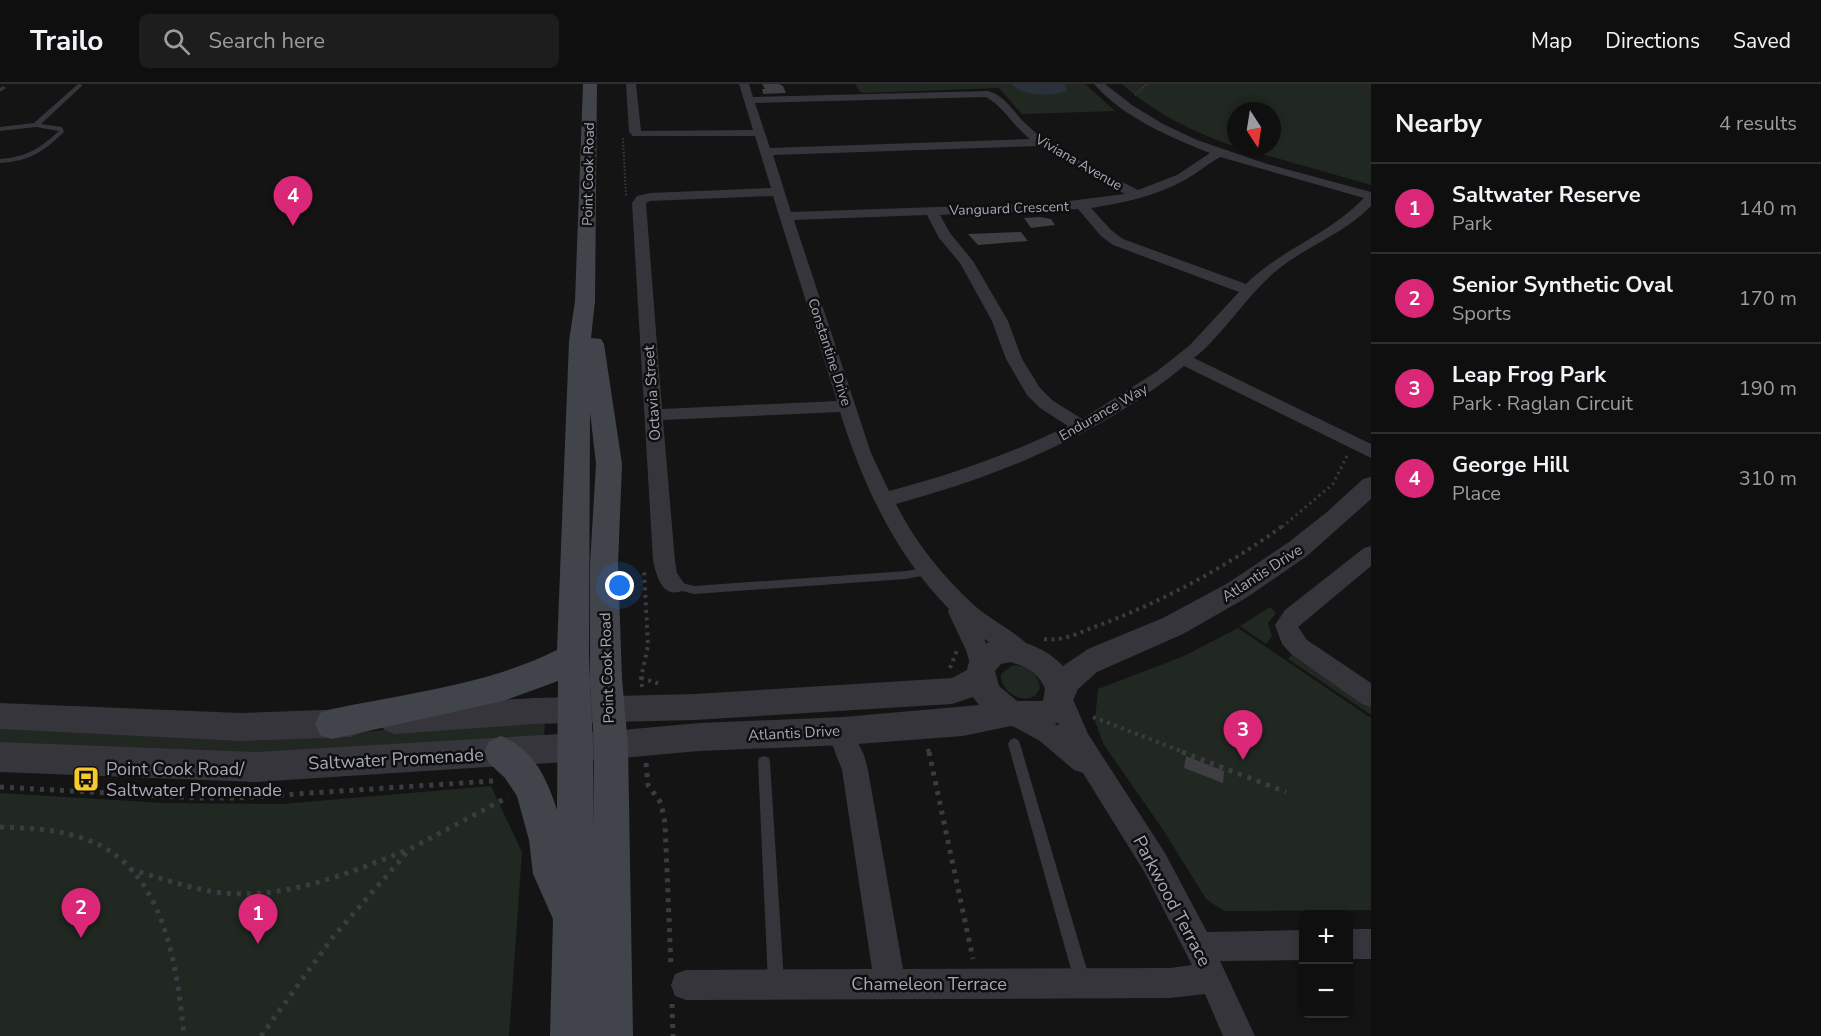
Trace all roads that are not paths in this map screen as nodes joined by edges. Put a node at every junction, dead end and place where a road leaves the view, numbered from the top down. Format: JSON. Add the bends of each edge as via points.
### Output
{"nodes":[{"id":1,"x":590,"y":84,"type":"edge"},
{"id":2,"x":631,"y":84,"type":"edge"},
{"id":3,"x":744,"y":84,"type":"edge"},
{"id":4,"x":844,"y":84,"type":"edge"},
{"id":5,"x":1099,"y":84,"type":"edge"},
{"id":6,"x":80,"y":85,"type":"edge"},
{"id":7,"x":851,"y":97,"type":"junction"},
{"id":8,"x":750,"y":100,"type":"junction"},
{"id":9,"x":36,"y":125,"type":"junction"},
{"id":10,"x":0,"y":129,"type":"edge"},
{"id":11,"x":760,"y":133,"type":"junction"},
{"id":12,"x":1043,"y":142,"type":"junction"},
{"id":13,"x":766,"y":152,"type":"junction"},
{"id":14,"x":1219,"y":152,"type":"junction"},
{"id":15,"x":0,"y":161,"type":"edge"},
{"id":16,"x":778,"y":192,"type":"junction"},
{"id":17,"x":1137,"y":195,"type":"junction"},
{"id":18,"x":1371,"y":197,"type":"edge"},
{"id":19,"x":1082,"y":205,"type":"junction"},
{"id":20,"x":931,"y":211,"type":"junction"},
{"id":21,"x":787,"y":216,"type":"junction"},
{"id":22,"x":1248,"y":290,"type":"junction"},
{"id":23,"x":585,"y":301,"type":"junction"},
{"id":24,"x":1182,"y":359,"type":"junction"},
{"id":25,"x":847,"y":406,"type":"junction"},
{"id":26,"x":654,"y":415,"type":"junction"},
{"id":27,"x":1080,"y":426,"type":"junction"},
{"id":28,"x":1363,"y":449,"type":"edge"},
{"id":29,"x":1371,"y":485,"type":"edge"},
{"id":30,"x":883,"y":500,"type":"junction"},
{"id":31,"x":1371,"y":554,"type":"edge"},
{"id":32,"x":928,"y":571,"type":"junction"},
{"id":33,"x":674,"y":585,"type":"joint"},
{"id":34,"x":954,"y":602,"type":"junction"},
{"id":35,"x":1031,"y":648,"type":"junction"},
{"id":36,"x":1105,"y":653,"type":"junction"},
{"id":37,"x":573,"y":657,"type":"junction"},
{"id":38,"x":978,"y":661,"type":"junction"},
{"id":39,"x":1060,"y":695,"type":"junction"},
{"id":40,"x":1371,"y":696,"type":"edge"},
{"id":41,"x":1014,"y":714,"type":"junction"},
{"id":42,"x":0,"y":716,"type":"edge"},
{"id":43,"x":332,"y":724,"type":"junction"},
{"id":44,"x":593,"y":728,"type":"junction"},
{"id":45,"x":839,"y":731,"type":"junction"},
{"id":46,"x":1014,"y":744,"type":"dead end"},
{"id":47,"x":501,"y":752,"type":"junction"},
{"id":48,"x":0,"y":757,"type":"edge"},
{"id":49,"x":764,"y":762,"type":"dead end"},
{"id":50,"x":1095,"y":771,"type":"junction"},
{"id":51,"x":574,"y":920,"type":"junction"},
{"id":52,"x":1353,"y":944,"type":"edge"},
{"id":53,"x":1371,"y":944,"type":"edge"},
{"id":54,"x":1299,"y":945,"type":"edge"},
{"id":55,"x":1199,"y":948,"type":"junction"},
{"id":56,"x":1213,"y":978,"type":"junction"},
{"id":57,"x":890,"y":984,"type":"junction"},
{"id":58,"x":1083,"y":984,"type":"junction"},
{"id":59,"x":686,"y":985,"type":"dead end"},
{"id":60,"x":776,"y":985,"type":"junction"},
{"id":61,"x":571,"y":1036,"type":"edge"},
{"id":62,"x":612,"y":1036,"type":"edge"},
{"id":63,"x":1239,"y":1036,"type":"edge"}],
"edges":[{"from":1,"to":23,"type":"main road","name":"Point Cook Road"},
{"from":2,"to":11,"type":"street","via":[[635,132],[639,135]]},
{"from":3,"to":8,"type":"street","name":"Constantine Drive"},
{"from":4,"to":7,"type":"street"},
{"from":5,"to":14,"type":"street","via":[[1147,121]]},
{"from":6,"to":9,"type":"lane"},
{"from":7,"to":8,"type":"street","name":"Viviana Avenue"},
{"from":7,"to":12,"type":"street","name":"Viviana Avenue","via":[[990,94]]},
{"from":8,"to":11,"type":"street","name":"Constantine Drive"},
{"from":9,"to":10,"type":"lane"},
{"from":9,"to":15,"type":"lane","via":[[63,131],[36,154]]},
{"from":11,"to":13,"type":"street","name":"Constantine Drive"},
{"from":12,"to":13,"type":"street"},
{"from":12,"to":17,"type":"street","name":"Viviana Avenue"},
{"from":13,"to":16,"type":"street","name":"Constantine Drive"},
{"from":14,"to":17,"type":"street","name":"Vanguard Crescent","via":[[1177,180]]},
{"from":14,"to":18,"type":"street"},
{"from":16,"to":21,"type":"street","name":"Constantine Drive"},
{"from":16,"to":26,"type":"street","name":"Octavia Street","via":[[642,199],[639,206]]},
{"from":17,"to":19,"type":"street","name":"Vanguard Crescent"},
{"from":18,"to":22,"type":"street","name":"Endurance Way","via":[[1349,220],[1292,252]]},
{"from":19,"to":20,"type":"street","name":"Vanguard Crescent"},
{"from":19,"to":22,"type":"street","via":[[1118,242]]},
{"from":20,"to":21,"type":"street","name":"Vanguard Crescent"},
{"from":20,"to":27,"type":"street","via":[[978,281],[1033,391]]},
{"from":21,"to":25,"type":"street","name":"Constantine Drive"},
{"from":22,"to":24,"type":"street","name":"Endurance Way"},
{"from":23,"to":37,"type":"main road","name":"Point Cook Road","via":[[580,341]]},
{"from":23,"to":44,"type":"main road","name":"Point Cook Road","via":[[609,464]]},
{"from":24,"to":27,"type":"street","name":"Endurance Way","via":[[1141,391]]},
{"from":24,"to":28,"type":"street"},
{"from":25,"to":26,"type":"street"},
{"from":25,"to":30,"type":"street","name":"Constantine Drive"},
{"from":26,"to":33,"type":"street","name":"Octavia Street","via":[[664,561]]},
{"from":27,"to":30,"type":"street","name":"Endurance Way","via":[[1002,462]]},
{"from":29,"to":36,"type":"street","name":"Atlantis Drive","via":[[1323,531],[1241,588],[1175,625]]},
{"from":30,"to":32,"type":"street","name":"Constantine Drive"},
{"from":31,"to":40,"type":"street","via":[[1293,616],[1286,626],[1299,647]]},
{"from":32,"to":33,"type":"lane","via":[[694,590]]},
{"from":32,"to":34,"type":"street","name":"Constantine Drive"},
{"from":34,"to":35,"type":"street","name":"Constantine Drive","via":[[984,627]]},
{"from":34,"to":38,"type":"street","name":"Constantine Drive"},
{"from":35,"to":36,"type":"street","name":"Atlantis Drive"},
{"from":35,"to":38,"type":"street","via":[[992,654]]},
{"from":35,"to":39,"type":"street","via":[[1052,670]]},
{"from":36,"to":39,"type":"street","name":"Atlantis Drive","via":[[1073,673]]},
{"from":37,"to":43,"type":"main road","via":[[503,687]]},
{"from":37,"to":44,"type":"main road","name":"Point Cook Road"},
{"from":38,"to":41,"type":"street","via":[[989,697]]},
{"from":38,"to":44,"type":"street","via":[[970,685],[952,691]]},
{"from":39,"to":41,"type":"street","via":[[1056,706],[1040,716]]},
{"from":39,"to":50,"type":"street","name":"Parkwood Terrace","via":[[1073,732]]},
{"from":41,"to":45,"type":"street","name":"Atlantis Drive","via":[[963,722]]},
{"from":41,"to":50,"type":"street","name":"Parkwood Terrace","via":[[1049,733]]},
{"from":42,"to":43,"type":"street","via":[[241,727]]},
{"from":43,"to":44,"type":"street"},
{"from":44,"to":45,"type":"street","name":"Atlantis Drive","via":[[699,737]]},
{"from":44,"to":47,"type":"street","name":"Saltwater Promenade"},
{"from":44,"to":51,"type":"main road","name":"Point Cook Road"},
{"from":44,"to":62,"type":"main road","name":"Point Cook Road"},
{"from":45,"to":57,"type":"street","via":[[855,770]]},
{"from":46,"to":58,"type":"lane"},
{"from":47,"to":48,"type":"street","name":"Saltwater Promenade","via":[[256,767]]},
{"from":47,"to":51,"type":"main road","via":[[532,788],[548,840],[552,874]]},
{"from":49,"to":60,"type":"lane"},
{"from":50,"to":55,"type":"street","name":"Parkwood Terrace","via":[[1155,862]]},
{"from":51,"to":61,"type":"main road","name":"Point Cook Road"},
{"from":52,"to":53,"type":"street"},
{"from":54,"to":55,"type":"street"},
{"from":55,"to":56,"type":"street","name":"Parkwood Terrace"},
{"from":56,"to":58,"type":"street","name":"Chameleon Terrace","via":[[1170,983]]},
{"from":56,"to":63,"type":"street","name":"Parkwood Terrace"},
{"from":57,"to":58,"type":"street","name":"Chameleon Terrace"},
{"from":57,"to":60,"type":"street","name":"Chameleon Terrace"},
{"from":59,"to":60,"type":"street","name":"Chameleon Terrace"}]}
